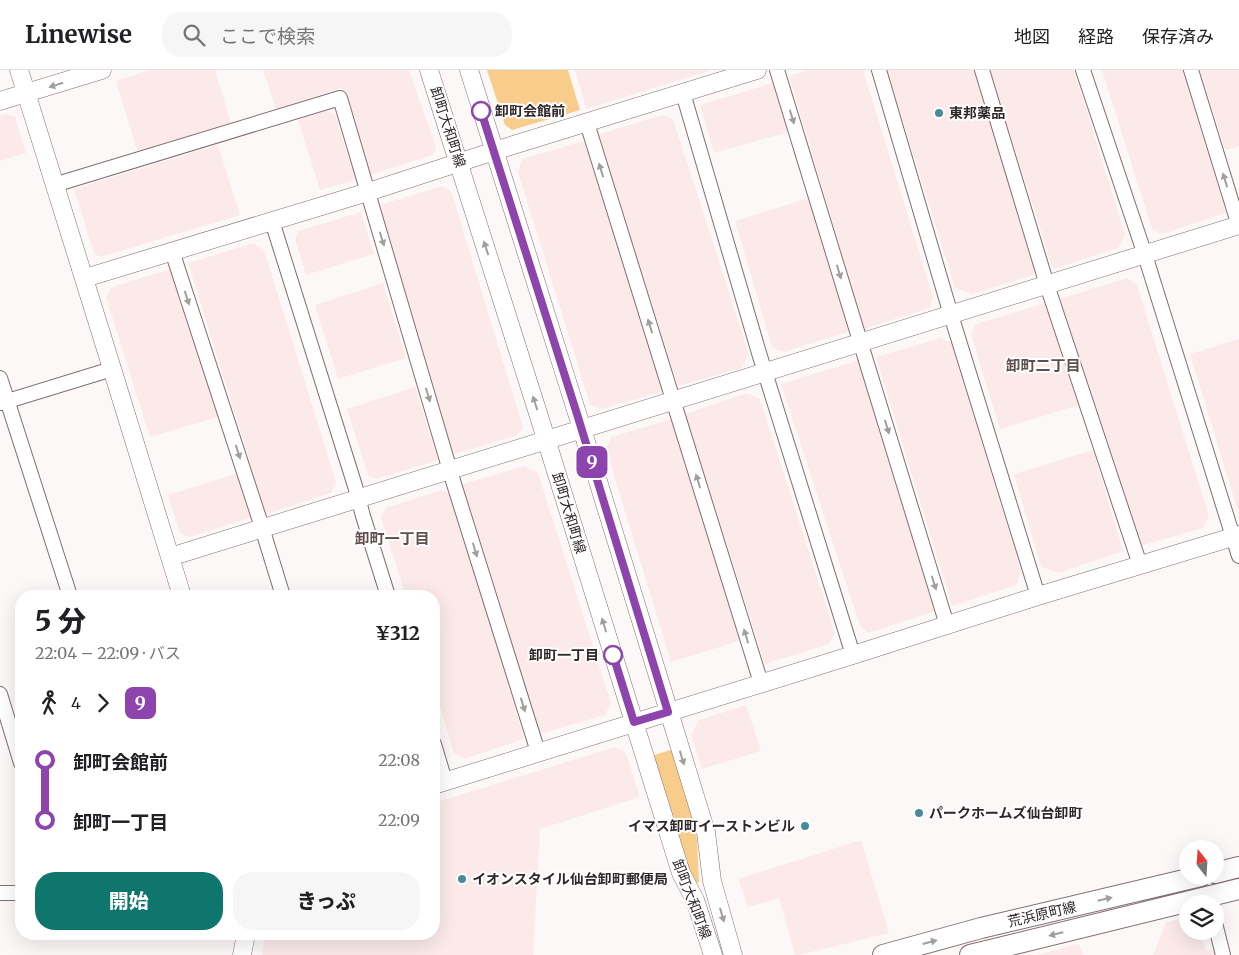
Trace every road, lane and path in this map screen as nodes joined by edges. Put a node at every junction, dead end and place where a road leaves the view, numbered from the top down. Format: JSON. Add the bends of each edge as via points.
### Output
{"nodes":[{"id":1,"x":19,"y":70,"type":"edge"},
{"id":2,"x":102,"y":70,"type":"edge"},
{"id":3,"x":429,"y":70,"type":"edge"},
{"id":4,"x":468,"y":70,"type":"edge"},
{"id":5,"x":757,"y":70,"type":"edge"},
{"id":6,"x":777,"y":70,"type":"edge"},
{"id":7,"x":879,"y":70,"type":"edge"},
{"id":8,"x":982,"y":70,"type":"edge"},
{"id":9,"x":1083,"y":70,"type":"edge"},
{"id":10,"x":1191,"y":70,"type":"edge"},
{"id":11,"x":683,"y":93,"type":"junction"},
{"id":12,"x":27,"y":94,"type":"junction"},
{"id":13,"x":0,"y":101,"type":"edge"},
{"id":14,"x":587,"y":123,"type":"junction"},
{"id":15,"x":494,"y":151,"type":"junction"},
{"id":16,"x":459,"y":162,"type":"junction"},
{"id":17,"x":54,"y":185,"type":"junction"},
{"id":18,"x":368,"y":192,"type":"junction"},
{"id":19,"x":272,"y":221,"type":"junction"},
{"id":20,"x":1239,"y":226,"type":"edge"},
{"id":21,"x":172,"y":252,"type":"junction"},
{"id":22,"x":1145,"y":255,"type":"junction"},
{"id":23,"x":84,"y":278,"type":"junction"},
{"id":24,"x":1047,"y":285,"type":"junction"},
{"id":25,"x":951,"y":315,"type":"junction"},
{"id":26,"x":861,"y":343,"type":"junction"},
{"id":27,"x":112,"y":369,"type":"junction"},
{"id":28,"x":765,"y":372,"type":"junction"},
{"id":29,"x":0,"y":378,"type":"edge"},
{"id":30,"x":673,"y":401,"type":"junction"},
{"id":31,"x":4,"y":402,"type":"edge"},
{"id":32,"x":582,"y":429,"type":"junction"},
{"id":33,"x":547,"y":440,"type":"junction"},
{"id":34,"x":450,"y":470,"type":"junction"},
{"id":35,"x":358,"y":499,"type":"junction"},
{"id":36,"x":262,"y":528,"type":"junction"},
{"id":37,"x":1236,"y":536,"type":"edge"},
{"id":38,"x":1239,"y":556,"type":"edge"},
{"id":39,"x":170,"y":557,"type":"junction"},
{"id":40,"x":1140,"y":565,"type":"junction"},
{"id":41,"x":68,"y":590,"type":"edge"},
{"id":42,"x":180,"y":590,"type":"edge"},
{"id":43,"x":281,"y":590,"type":"edge"},
{"id":44,"x":386,"y":590,"type":"edge"},
{"id":45,"x":1038,"y":596,"type":"junction"},
{"id":46,"x":947,"y":625,"type":"junction"},
{"id":47,"x":853,"y":655,"type":"junction"},
{"id":48,"x":761,"y":683,"type":"junction"},
{"id":49,"x":0,"y":694,"type":"edge"},
{"id":50,"x":668,"y":712,"type":"junction"},
{"id":51,"x":634,"y":722,"type":"junction"},
{"id":52,"x":15,"y":743,"type":"edge"},
{"id":53,"x":538,"y":752,"type":"junction"},
{"id":54,"x":440,"y":783,"type":"edge"},
{"id":55,"x":1239,"y":867,"type":"edge"},
{"id":56,"x":1224,"y":871,"type":"edge"},
{"id":57,"x":1179,"y":881,"type":"edge"},
{"id":58,"x":1239,"y":889,"type":"edge"},
{"id":59,"x":0,"y":893,"type":"edge"},
{"id":60,"x":15,"y":893,"type":"edge"},
{"id":61,"x":1223,"y":895,"type":"edge"},
{"id":62,"x":1179,"y":908,"type":"edge"},
{"id":63,"x":245,"y":940,"type":"edge"},
{"id":64,"x":1219,"y":940,"type":"edge"},
{"id":65,"x":1024,"y":949,"type":"edge"},
{"id":66,"x":242,"y":955,"type":"edge"},
{"id":67,"x":713,"y":955,"type":"edge"},
{"id":68,"x":733,"y":955,"type":"edge"},
{"id":69,"x":883,"y":955,"type":"edge"},
{"id":70,"x":970,"y":955,"type":"edge"},
{"id":71,"x":1223,"y":955,"type":"edge"}],
"edges":[{"from":1,"to":12,"type":"street"},
{"from":2,"to":12,"type":"street","one_way":true},
{"from":3,"to":16,"type":"street","name":"卸町大和町線"},
{"from":4,"to":15,"type":"street","name":"卸町大和町線"},
{"from":5,"to":11,"type":"street"},
{"from":6,"to":26,"type":"street","one_way":true},
{"from":7,"to":25,"type":"street"},
{"from":8,"to":24,"type":"street"},
{"from":9,"to":22,"type":"street"},
{"from":20,"to":10,"type":"street","one_way":true},
{"from":11,"to":14,"type":"street"},
{"from":11,"to":28,"type":"street"},
{"from":12,"to":13,"type":"street"},
{"from":12,"to":17,"type":"street"},
{"from":14,"to":15,"type":"street"},
{"from":30,"to":14,"type":"street","one_way":true},
{"from":15,"to":16,"type":"street"},
{"from":15,"to":32,"type":"street","name":"卸町大和町線"},
{"from":16,"to":18,"type":"street"},
{"from":33,"to":16,"type":"street","name":"卸町大和町線","one_way":true},
{"from":17,"to":18,"type":"street","via":[[340,98]]},
{"from":17,"to":23,"type":"street"},
{"from":18,"to":19,"type":"street"},
{"from":18,"to":34,"type":"street","one_way":true},
{"from":19,"to":21,"type":"street"},
{"from":19,"to":35,"type":"street"},
{"from":20,"to":22,"type":"street"},
{"from":21,"to":23,"type":"street"},
{"from":21,"to":36,"type":"street","one_way":true},
{"from":22,"to":24,"type":"street"},
{"from":22,"to":37,"type":"street"},
{"from":23,"to":27,"type":"street"},
{"from":24,"to":25,"type":"street"},
{"from":24,"to":40,"type":"street"},
{"from":25,"to":26,"type":"street"},
{"from":25,"to":45,"type":"street"},
{"from":26,"to":28,"type":"street"},
{"from":26,"to":46,"type":"street","one_way":true},
{"from":27,"to":31,"type":"street"},
{"from":27,"to":39,"type":"street"},
{"from":28,"to":30,"type":"street"},
{"from":28,"to":47,"type":"street"},
{"from":29,"to":31,"type":"street"},
{"from":30,"to":32,"type":"street"},
{"from":48,"to":30,"type":"street","one_way":true},
{"from":31,"to":41,"type":"street","via":[[10,411]]},
{"from":32,"to":33,"type":"street"},
{"from":32,"to":50,"type":"street","name":"卸町大和町線"},
{"from":33,"to":34,"type":"street"},
{"from":51,"to":33,"type":"street","name":"卸町大和町線","one_way":true},
{"from":34,"to":35,"type":"street"},
{"from":34,"to":53,"type":"street","one_way":true},
{"from":35,"to":36,"type":"street"},
{"from":35,"to":44,"type":"street"},
{"from":36,"to":39,"type":"street"},
{"from":36,"to":43,"type":"street"},
{"from":37,"to":38,"type":"street"},
{"from":37,"to":40,"type":"street"},
{"from":39,"to":42,"type":"street"},
{"from":40,"to":45,"type":"street"},
{"from":45,"to":46,"type":"street"},
{"from":46,"to":47,"type":"street"},
{"from":47,"to":48,"type":"street"},
{"from":48,"to":50,"type":"street"},
{"from":49,"to":52,"type":"street"},
{"from":50,"to":51,"type":"street"},
{"from":50,"to":68,"type":"street","name":"卸町大和町線","one_way":true,"via":[[706,832],[712,881]]},
{"from":51,"to":53,"type":"street"},
{"from":51,"to":67,"type":"street","name":"卸町大和町線","via":[[681,873],[695,900]]},
{"from":53,"to":54,"type":"street"},
{"from":55,"to":56,"type":"main road"},
{"from":69,"to":57,"type":"main road","name":"荒浜原町線","one_way":true},
{"from":58,"to":61,"type":"main road","name":"荒浜原町線"},
{"from":59,"to":60,"type":"street"},
{"from":62,"to":65,"type":"main road","name":"荒浜原町線","one_way":true},
{"from":63,"to":66,"type":"street"},
{"from":64,"to":71,"type":"street"},
{"from":65,"to":70,"type":"main road","name":"荒浜原町線"}]}
